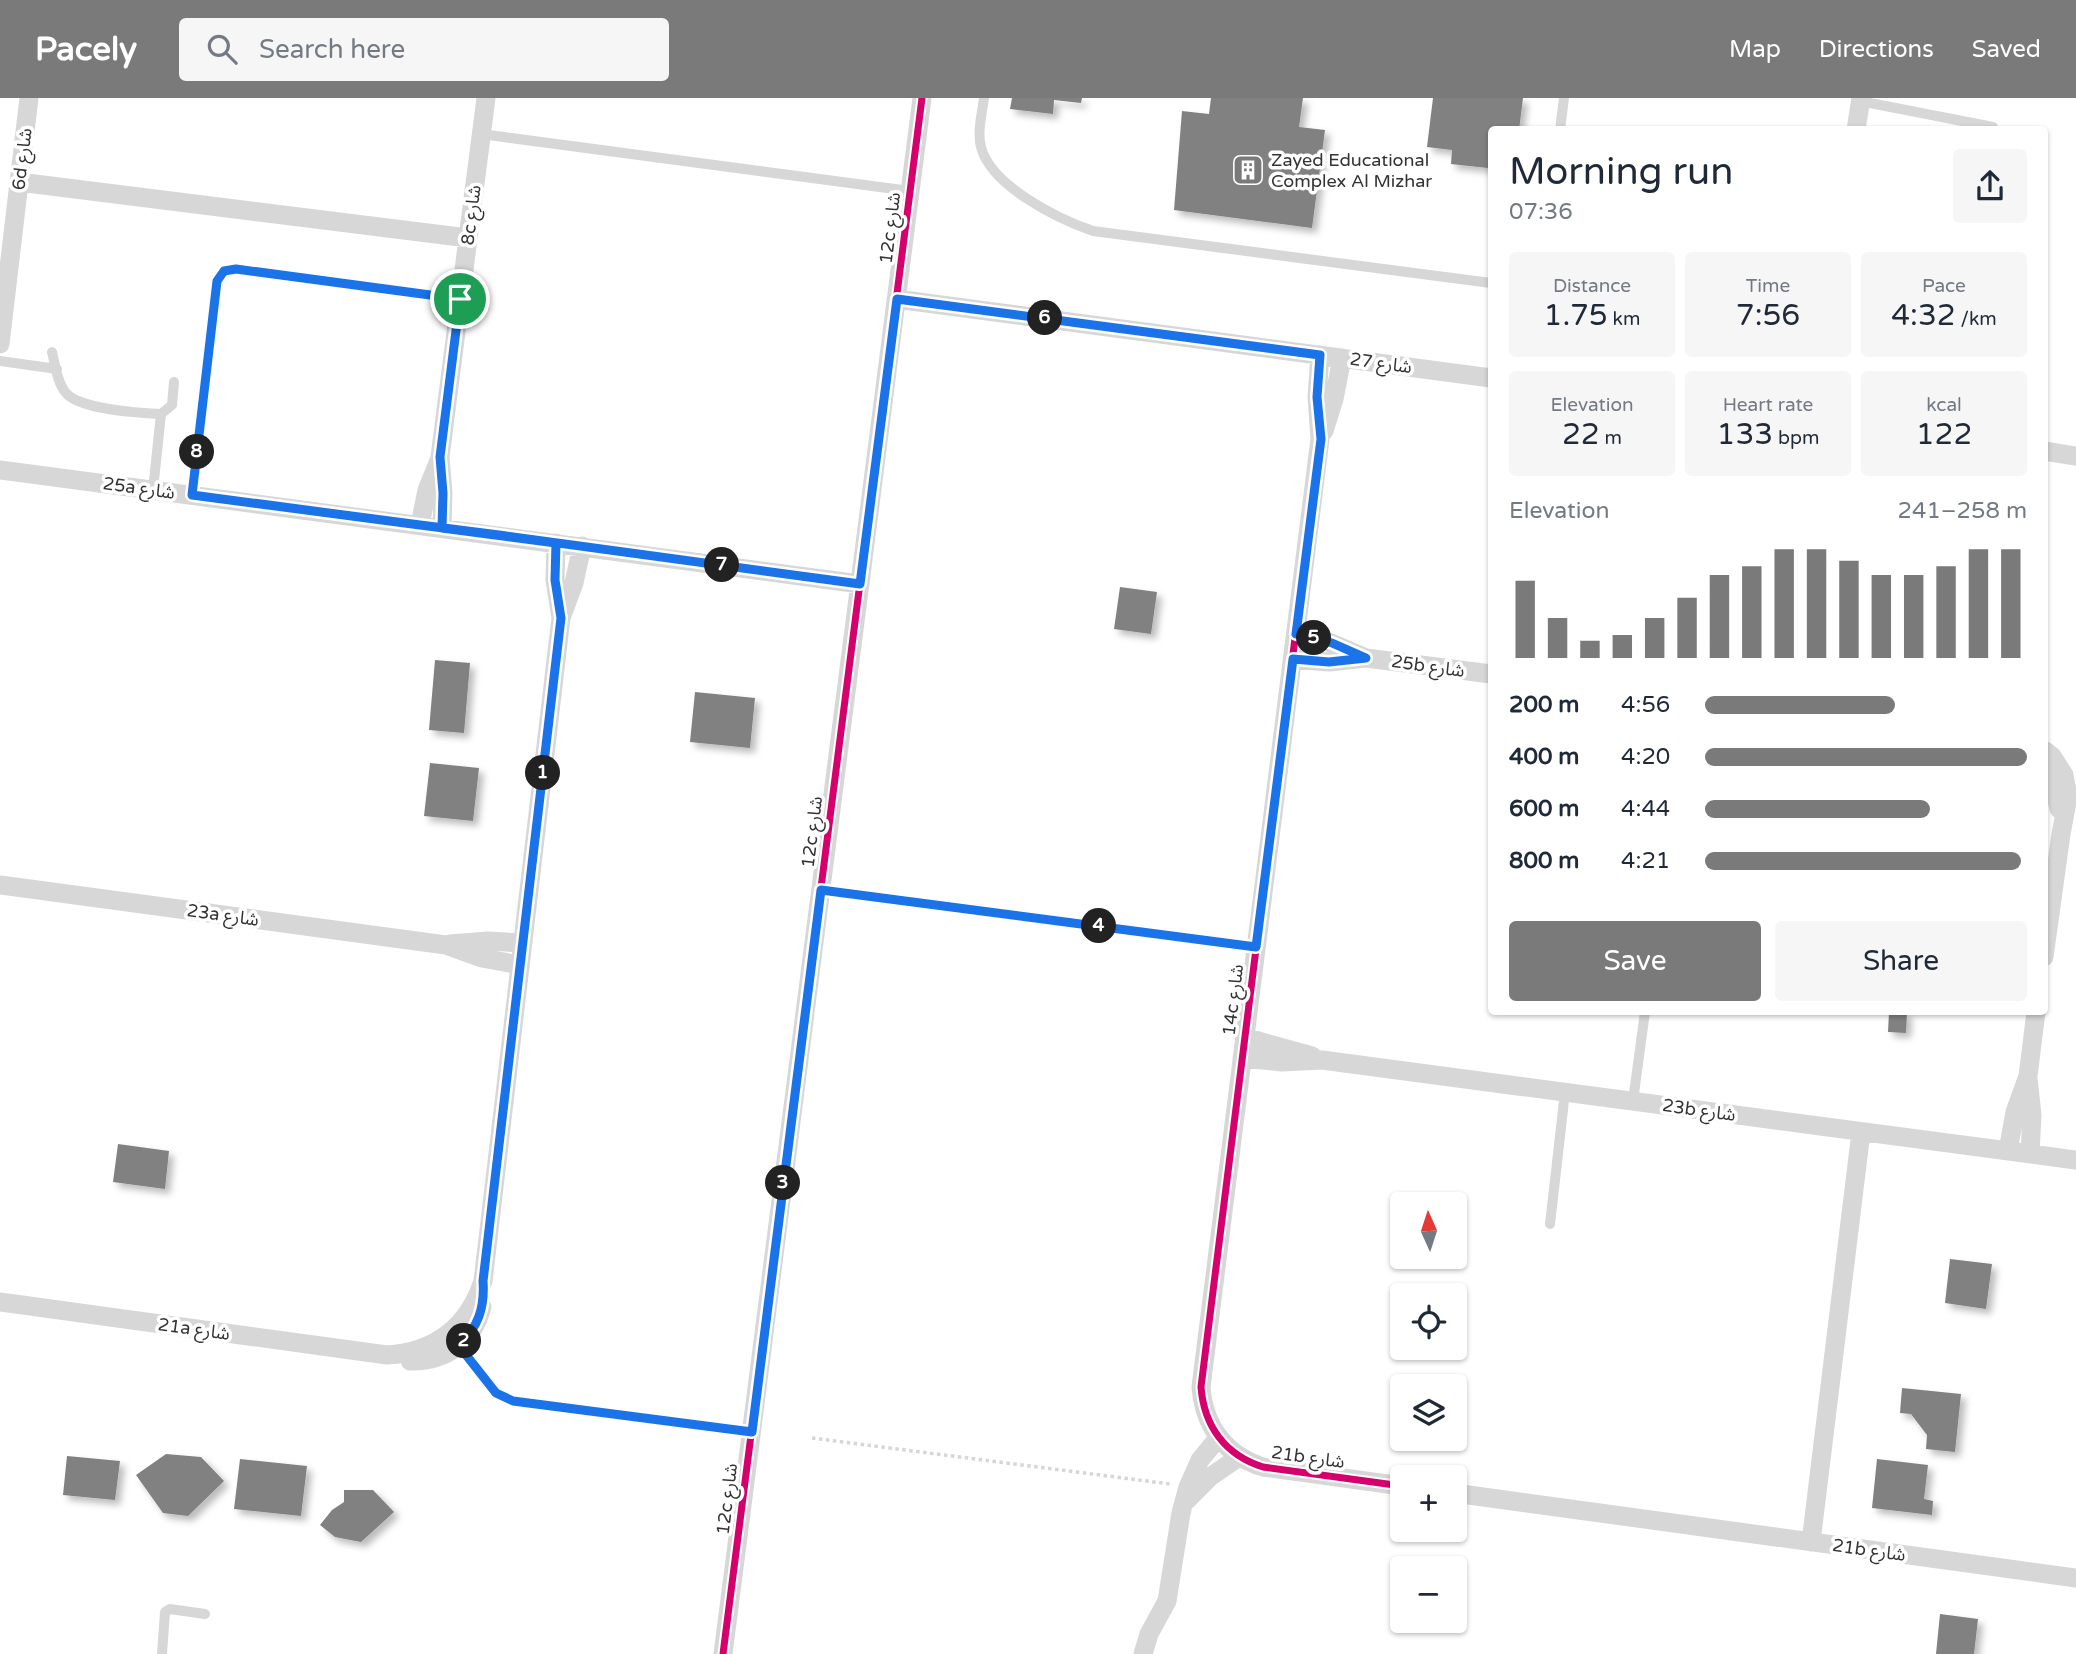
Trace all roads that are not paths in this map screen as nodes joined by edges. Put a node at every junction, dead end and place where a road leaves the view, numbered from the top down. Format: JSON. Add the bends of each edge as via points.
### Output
{"nodes":[{"id":1,"x":29,"y":98,"type":"edge"},
{"id":2,"x":486,"y":98,"type":"edge"},
{"id":3,"x":922,"y":98,"type":"edge"},
{"id":4,"x":984,"y":98,"type":"edge"},
{"id":5,"x":1564,"y":98,"type":"edge"},
{"id":6,"x":1861,"y":100,"type":"edge"},
{"id":7,"x":1560,"y":126,"type":"edge"},
{"id":8,"x":1857,"y":126,"type":"edge"},
{"id":9,"x":1988,"y":126,"type":"edge"},
{"id":10,"x":481,"y":134,"type":"junction"},
{"id":11,"x":19,"y":182,"type":"junction"},
{"id":12,"x":910,"y":191,"type":"junction"},
{"id":13,"x":468,"y":238,"type":"junction"},
{"id":14,"x":1488,"y":284,"type":"edge"},
{"id":15,"x":460,"y":299,"type":"junction"},
{"id":16,"x":897,"y":299,"type":"junction"},
{"id":17,"x":0,"y":344,"type":"edge"},
{"id":18,"x":52,"y":352,"type":"dead end"},
{"id":19,"x":1320,"y":355,"type":"junction"},
{"id":20,"x":1342,"y":358,"type":"junction"},
{"id":21,"x":0,"y":361,"type":"edge"},
{"id":22,"x":57,"y":369,"type":"junction"},
{"id":23,"x":1488,"y":378,"type":"edge"},
{"id":24,"x":174,"y":382,"type":"dead end"},
{"id":25,"x":161,"y":414,"type":"junction"},
{"id":26,"x":1321,"y":439,"type":"junction"},
{"id":27,"x":2048,"y":452,"type":"edge"},
{"id":28,"x":2076,"y":456,"type":"edge"},
{"id":29,"x":440,"y":457,"type":"junction"},
{"id":30,"x":0,"y":470,"type":"edge"},
{"id":31,"x":153,"y":489,"type":"junction"},
{"id":32,"x":192,"y":495,"type":"junction"},
{"id":33,"x":420,"y":525,"type":"junction"},
{"id":34,"x":442,"y":528,"type":"junction"},
{"id":35,"x":556,"y":543,"type":"junction"},
{"id":36,"x":582,"y":546,"type":"junction"},
{"id":37,"x":860,"y":584,"type":"junction"},
{"id":38,"x":561,"y":618,"type":"junction"},
{"id":39,"x":1296,"y":634,"type":"junction"},
{"id":40,"x":1366,"y":658,"type":"junction"},
{"id":41,"x":1293,"y":659,"type":"junction"},
{"id":42,"x":1488,"y":674,"type":"edge"},
{"id":43,"x":2048,"y":754,"type":"edge"},
{"id":44,"x":2048,"y":776,"type":"edge"},
{"id":45,"x":2061,"y":834,"type":"junction"},
{"id":46,"x":0,"y":885,"type":"edge"},
{"id":47,"x":821,"y":890,"type":"junction"},
{"id":48,"x":2048,"y":928,"type":"edge"},
{"id":49,"x":523,"y":943,"type":"junction"},
{"id":50,"x":446,"y":945,"type":"junction"},
{"id":51,"x":1256,"y":947,"type":"junction"},
{"id":52,"x":520,"y":965,"type":"junction"},
{"id":53,"x":1644,"y":1015,"type":"edge"},
{"id":54,"x":2036,"y":1015,"type":"edge"},
{"id":55,"x":1244,"y":1037,"type":"junction"},
{"id":56,"x":1242,"y":1058,"type":"junction"},
{"id":57,"x":1322,"y":1060,"type":"junction"},
{"id":58,"x":2028,"y":1076,"type":"junction"},
{"id":59,"x":1565,"y":1092,"type":"junction"},
{"id":60,"x":1633,"y":1101,"type":"junction"},
{"id":61,"x":1861,"y":1132,"type":"junction"},
{"id":62,"x":2008,"y":1151,"type":"junction"},
{"id":63,"x":2030,"y":1154,"type":"junction"},
{"id":64,"x":2076,"y":1160,"type":"edge"},
{"id":65,"x":1550,"y":1224,"type":"dead end"},
{"id":66,"x":0,"y":1302,"type":"edge"},
{"id":67,"x":455,"y":1340,"type":"junction"},
{"id":68,"x":752,"y":1432,"type":"junction"},
{"id":69,"x":1218,"y":1438,"type":"junction"},
{"id":70,"x":1239,"y":1457,"type":"junction"},
{"id":71,"x":1390,"y":1484,"type":"edge"},
{"id":72,"x":1187,"y":1494,"type":"junction"},
{"id":73,"x":1467,"y":1495,"type":"edge"},
{"id":74,"x":1811,"y":1542,"type":"junction"},
{"id":75,"x":2076,"y":1578,"type":"edge"},
{"id":76,"x":205,"y":1614,"type":"dead end"},
{"id":77,"x":162,"y":1654,"type":"edge"},
{"id":78,"x":723,"y":1654,"type":"edge"},
{"id":79,"x":1143,"y":1654,"type":"edge"}],
"edges":[{"from":1,"to":11,"type":"street","name":"6d شارع"},
{"from":2,"to":10,"type":"street","name":"8c شارع"},
{"from":3,"to":12,"type":"street","name":"12c شارع"},
{"from":4,"to":14,"type":"lane","via":[[980,136],[985,156],[1026,199],[1069,223],[1093,231]]},
{"from":5,"to":7,"type":"lane"},
{"from":6,"to":8,"type":"street"},
{"from":6,"to":9,"type":"lane"},
{"from":10,"to":12,"type":"lane"},
{"from":10,"to":13,"type":"street","name":"8c شارع"},
{"from":11,"to":13,"type":"street"},
{"from":11,"to":17,"type":"street","name":"6d شارع"},
{"from":12,"to":16,"type":"street","name":"12c شارع"},
{"from":13,"to":15,"type":"street","name":"8c شارع"},
{"from":15,"to":29,"type":"street","name":"8c شارع"},
{"from":15,"to":32,"type":"lane","via":[[224,271],[217,281]]},
{"from":16,"to":19,"type":"street","name":"شارع 27"},
{"from":16,"to":37,"type":"street","name":"12c شارع"},
{"from":18,"to":22,"type":"lane"},
{"from":19,"to":20,"type":"street","name":"شارع 27"},
{"from":19,"to":26,"type":"street","name":"14c شارع"},
{"from":20,"to":23,"type":"street","name":"شارع 27"},
{"from":20,"to":26,"type":"street","name":"14c شارع"},
{"from":21,"to":22,"type":"lane"},
{"from":22,"to":25,"type":"lane","via":[[65,393],[77,402]]},
{"from":24,"to":25,"type":"lane","via":[[172,405]]},
{"from":25,"to":31,"type":"lane"},
{"from":26,"to":39,"type":"street","name":"14c شارع"},
{"from":27,"to":28,"type":"street"},
{"from":29,"to":33,"type":"street","name":"8c شارع"},
{"from":29,"to":34,"type":"street","name":"8c شارع"},
{"from":30,"to":31,"type":"street","name":"25a شارع"},
{"from":31,"to":32,"type":"street","name":"25a شارع"},
{"from":32,"to":33,"type":"street","name":"25a شارع"},
{"from":33,"to":34,"type":"street","name":"25a شارع"},
{"from":34,"to":35,"type":"street","name":"25a شارع"},
{"from":35,"to":36,"type":"street","name":"25a شارع"},
{"from":35,"to":38,"type":"street"},
{"from":36,"to":37,"type":"street","name":"25a شارع"},
{"from":36,"to":38,"type":"street"},
{"from":37,"to":47,"type":"street","name":"12c شارع"},
{"from":38,"to":49,"type":"street"},
{"from":39,"to":40,"type":"street","name":"25b شارع"},
{"from":39,"to":41,"type":"street","name":"14c شارع"},
{"from":40,"to":41,"type":"street","name":"25b شارع"},
{"from":40,"to":42,"type":"street","name":"25b شارع"},
{"from":41,"to":51,"type":"street","name":"14c شارع"},
{"from":43,"to":45,"type":"street","via":[[2059,765],[2067,786]]},
{"from":44,"to":45,"type":"street","via":[[2058,798]]},
{"from":45,"to":48,"type":"street"},
{"from":46,"to":50,"type":"street","name":"23a شارع"},
{"from":47,"to":51,"type":"lane"},
{"from":47,"to":68,"type":"street","name":"12c شارع"},
{"from":49,"to":50,"type":"street","name":"23a شارع"},
{"from":49,"to":52,"type":"street"},
{"from":50,"to":52,"type":"street","name":"23a شارع"},
{"from":51,"to":55,"type":"street","name":"14c شارع"},
{"from":52,"to":67,"type":"street","via":[[483,1306],[480,1318]]},
{"from":53,"to":60,"type":"lane"},
{"from":54,"to":58,"type":"street"},
{"from":55,"to":56,"type":"street","name":"14c شارع"},
{"from":55,"to":57,"type":"street","name":"23b شارع"},
{"from":56,"to":57,"type":"street","name":"23b شارع"},
{"from":56,"to":69,"type":"street","name":"14c شارع","via":[[1201,1387],[1205,1413]]},
{"from":57,"to":59,"type":"street","name":"23b شارع"},
{"from":58,"to":62,"type":"street"},
{"from":58,"to":63,"type":"street"},
{"from":59,"to":60,"type":"street","name":"23b شارع"},
{"from":59,"to":65,"type":"lane"},
{"from":60,"to":61,"type":"street","name":"23b شارع"},
{"from":61,"to":62,"type":"street","name":"23b شارع"},
{"from":61,"to":74,"type":"street"},
{"from":62,"to":63,"type":"street","name":"23b شارع"},
{"from":63,"to":64,"type":"street","name":"23b شارع"},
{"from":66,"to":67,"type":"street","name":"21a شارع","via":[[387,1355]]},
{"from":67,"to":68,"type":"lane","via":[[496,1393],[513,1401]]},
{"from":68,"to":78,"type":"street","name":"12c شارع"},
{"from":69,"to":70,"type":"street","name":"21b شارع"},
{"from":69,"to":72,"type":"street","via":[[1200,1460]]},
{"from":70,"to":71,"type":"street","name":"21b شارع","via":[[1263,1467]]},
{"from":70,"to":72,"type":"street"},
{"from":72,"to":79,"type":"street","via":[[1167,1601]]},
{"from":73,"to":74,"type":"street","name":"21b شارع"},
{"from":74,"to":75,"type":"street","name":"21b شارع"},
{"from":76,"to":77,"type":"lane","via":[[166,1612]]}]}
